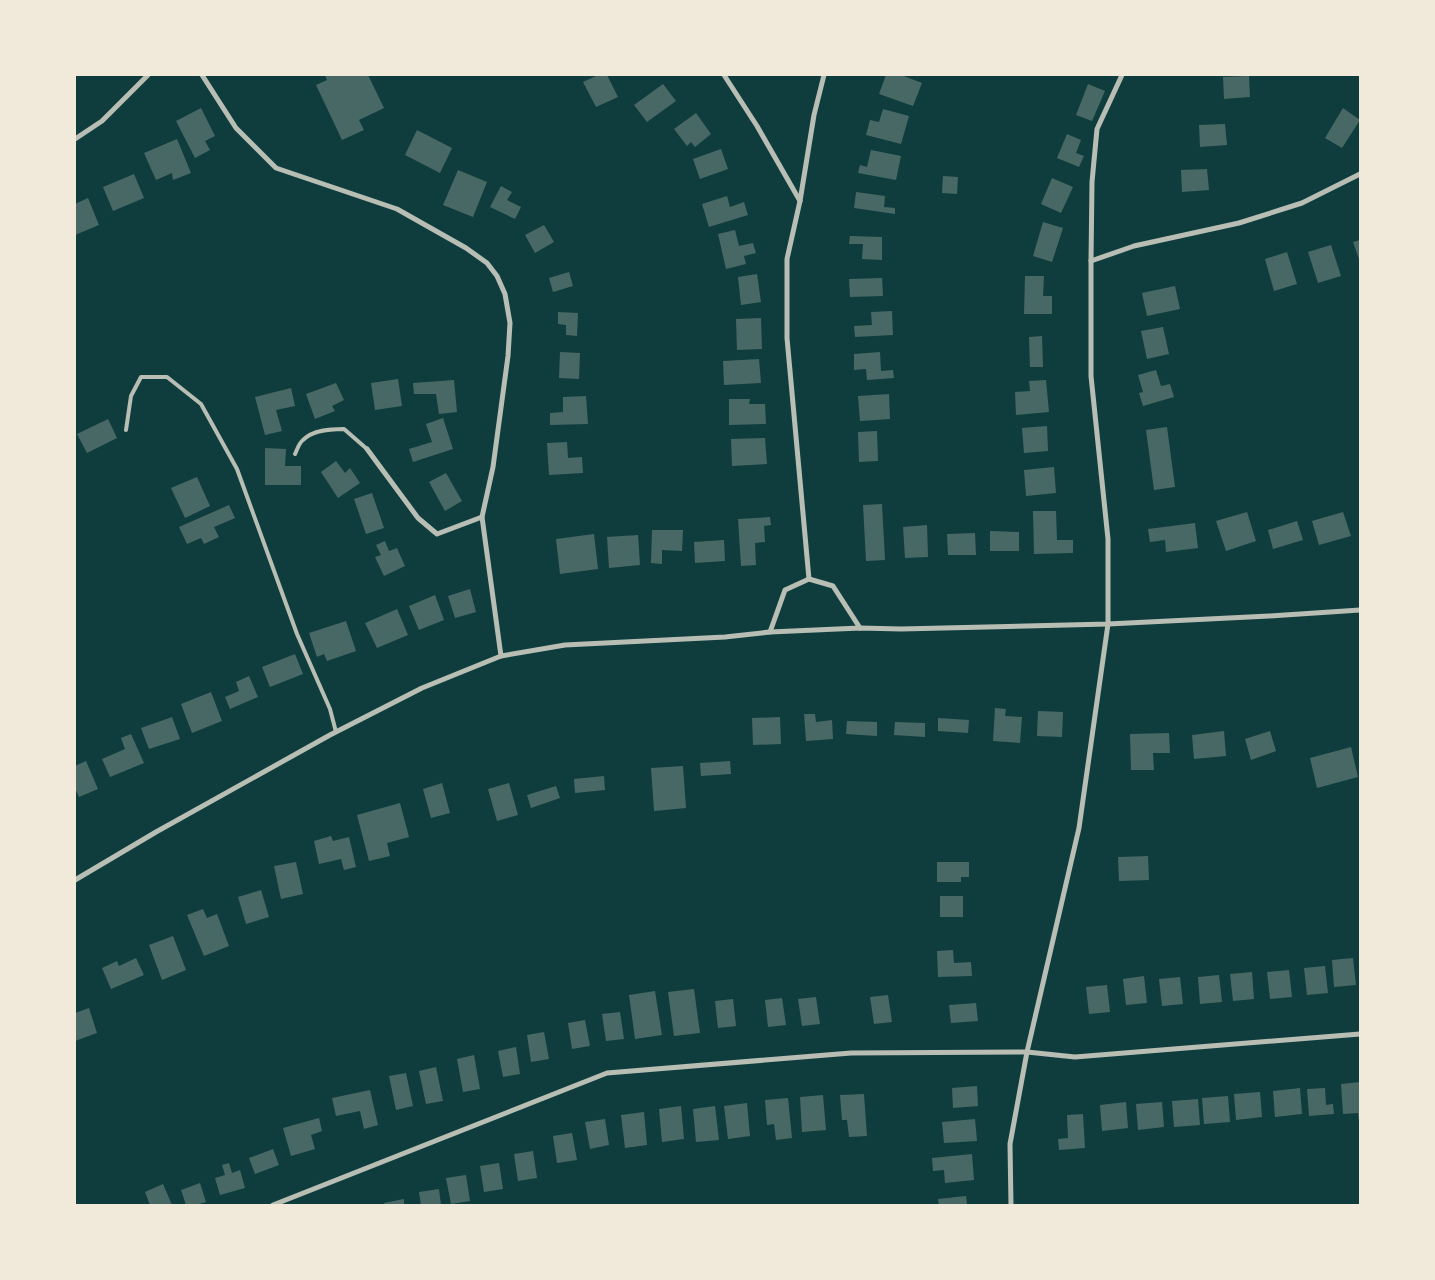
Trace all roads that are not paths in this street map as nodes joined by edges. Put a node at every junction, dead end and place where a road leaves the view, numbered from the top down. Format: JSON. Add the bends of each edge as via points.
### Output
{"nodes":[{"id":1,"x":148,"y":75,"type":"edge"},
{"id":2,"x":202,"y":75,"type":"edge"},
{"id":3,"x":724,"y":75,"type":"edge"},
{"id":4,"x":824,"y":75,"type":"edge"},
{"id":5,"x":1122,"y":75,"type":"edge"},
{"id":6,"x":75,"y":139,"type":"edge"},
{"id":7,"x":1360,"y":174,"type":"edge"},
{"id":8,"x":800,"y":201,"type":"junction"},
{"id":9,"x":1091,"y":262,"type":"junction"},
{"id":10,"x":126,"y":430,"type":"dead end"},
{"id":11,"x":367,"y":449,"type":"joint"},
{"id":12,"x":296,"y":454,"type":"dead end"},
{"id":13,"x":482,"y":517,"type":"junction"},
{"id":14,"x":809,"y":579,"type":"junction"},
{"id":15,"x":1360,"y":610,"type":"edge"},
{"id":16,"x":1108,"y":624,"type":"junction"},
{"id":17,"x":860,"y":628,"type":"junction"},
{"id":18,"x":770,"y":632,"type":"junction"},
{"id":19,"x":501,"y":656,"type":"junction"},
{"id":20,"x":336,"y":732,"type":"junction"},
{"id":21,"x":75,"y":880,"type":"edge"},
{"id":22,"x":1360,"y":1034,"type":"edge"},
{"id":23,"x":1028,"y":1052,"type":"junction"},
{"id":24,"x":273,"y":1205,"type":"edge"},
{"id":25,"x":1011,"y":1205,"type":"edge"}],
"edges":[{"from":1,"to":6,"type":"street","via":[[102,121]]},
{"from":2,"to":13,"type":"street","via":[[236,128],[276,168],[398,209],[466,248],[487,263],[497,276],[505,294],[510,323],[508,356]]},
{"from":3,"to":8,"type":"street"},
{"from":4,"to":8,"type":"street"},
{"from":5,"to":9,"type":"street","via":[[1098,129],[1092,182]]},
{"from":7,"to":9,"type":"street","via":[[1302,203],[1239,223],[1134,246]]},
{"from":8,"to":14,"type":"street","via":[[787,259],[787,338]]},
{"from":9,"to":16,"type":"street","via":[[1091,376],[1108,540]]},
{"from":10,"to":20,"type":"lane","via":[[131,396],[141,377],[167,377],[201,404],[237,469]]},
{"from":11,"to":12,"type":"lane","via":[[344,429],[327,429],[302,440]]},
{"from":11,"to":13,"type":"street","via":[[418,518],[438,534]]},
{"from":13,"to":19,"type":"street"},
{"from":14,"to":17,"type":"street","via":[[833,586]]},
{"from":14,"to":18,"type":"street","via":[[785,590]]},
{"from":15,"to":16,"type":"street"},
{"from":16,"to":17,"type":"street"},
{"from":16,"to":23,"type":"street","via":[[1080,828]]},
{"from":17,"to":18,"type":"street"},
{"from":18,"to":19,"type":"street","via":[[565,645]]},
{"from":19,"to":20,"type":"street","via":[[422,688]]},
{"from":20,"to":21,"type":"street"},
{"from":22,"to":23,"type":"street","via":[[1075,1056]]},
{"from":23,"to":24,"type":"street","via":[[852,1054],[607,1073]]},
{"from":23,"to":25,"type":"street","via":[[1010,1144]]}]}
